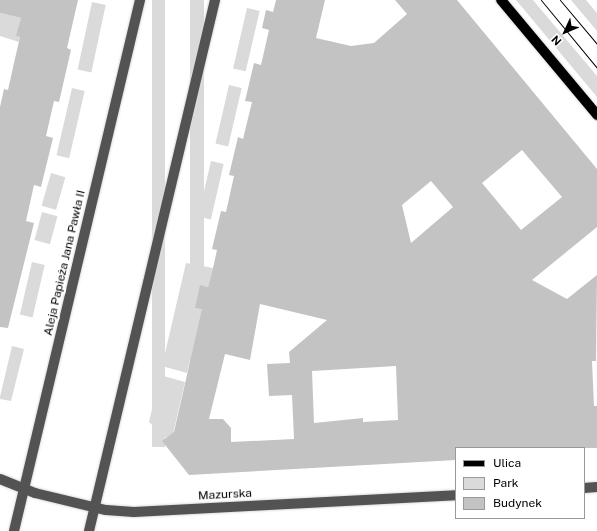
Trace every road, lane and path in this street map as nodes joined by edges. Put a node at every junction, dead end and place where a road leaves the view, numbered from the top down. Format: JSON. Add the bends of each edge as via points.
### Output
{"nodes":[{"id":1,"x":140,"y":0,"type":"edge"},
{"id":2,"x":215,"y":0,"type":"edge"},
{"id":3,"x":501,"y":0,"type":"edge"},
{"id":4,"x":597,"y":115,"type":"edge"},
{"id":5,"x":0,"y":479,"type":"edge"},
{"id":6,"x":597,"y":487,"type":"edge"},
{"id":7,"x":585,"y":488,"type":"edge"},
{"id":8,"x":24,"y":489,"type":"junction"},
{"id":9,"x":455,"y":495,"type":"edge"},
{"id":10,"x":94,"y":507,"type":"junction"},
{"id":11,"x":14,"y":531,"type":"edge"},
{"id":12,"x":89,"y":531,"type":"edge"}],
"edges":[{"from":1,"to":8,"type":"street","name":"Aleja Papieża Jana Pawła II"},
{"from":2,"to":10,"type":"street"},
{"from":3,"to":4,"type":"main road"},
{"from":5,"to":8,"type":"street","name":"Mazurska"},
{"from":6,"to":7,"type":"street"},
{"from":8,"to":10,"type":"street","name":"Mazurska"},
{"from":8,"to":11,"type":"street","name":"Aleja Papieża Jana Pawła II"},
{"from":9,"to":10,"type":"street","name":"Mazurska","via":[[142,512]]},
{"from":10,"to":12,"type":"street"}]}
